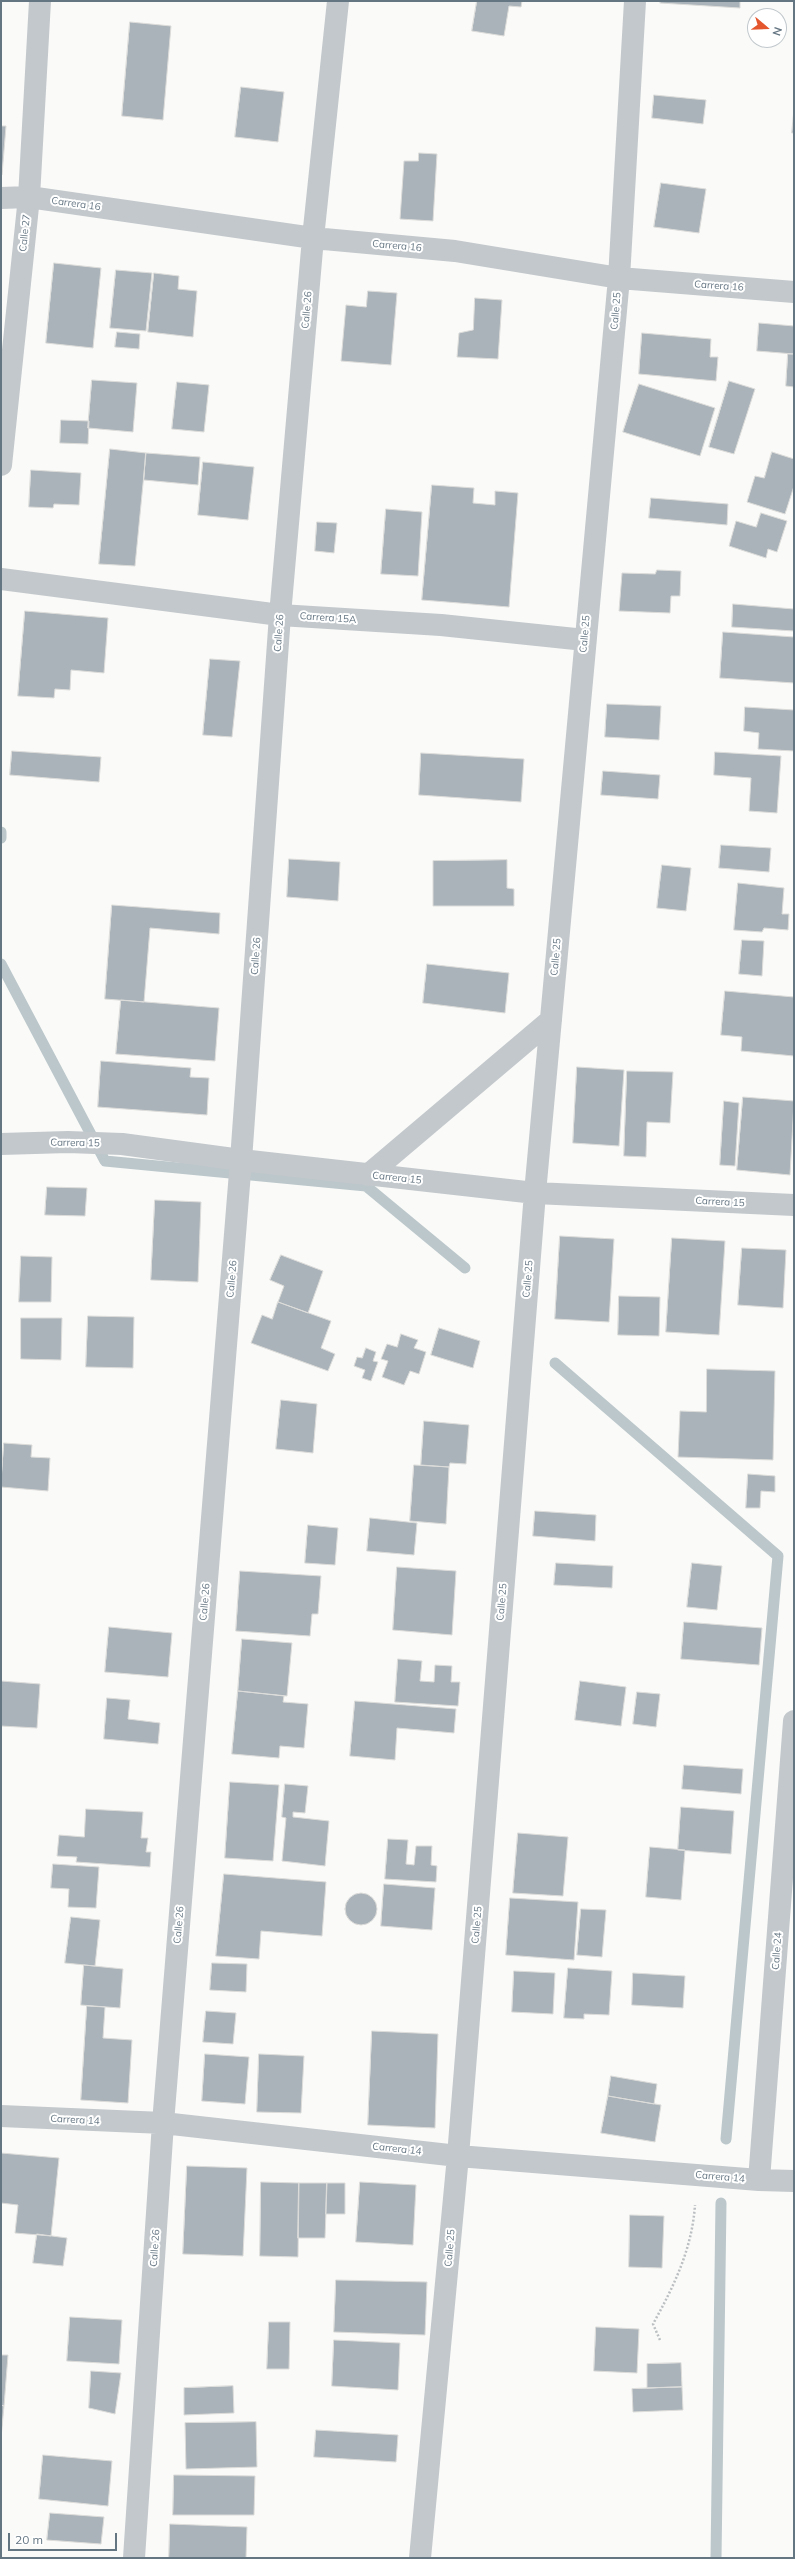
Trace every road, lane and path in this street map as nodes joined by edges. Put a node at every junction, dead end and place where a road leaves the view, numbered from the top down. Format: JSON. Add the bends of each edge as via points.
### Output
{"nodes":[{"id":1,"x":40,"y":1,"type":"edge"},
{"id":2,"x":338,"y":1,"type":"edge"},
{"id":3,"x":635,"y":1,"type":"edge"},
{"id":4,"x":29,"y":197,"type":"junction"},
{"id":5,"x":1,"y":198,"type":"edge"},
{"id":6,"x":313,"y":238,"type":"junction"},
{"id":7,"x":619,"y":278,"type":"junction"},
{"id":8,"x":794,"y":292,"type":"edge"},
{"id":9,"x":1,"y":465,"type":"edge"},
{"id":10,"x":1,"y":579,"type":"edge"},
{"id":11,"x":280,"y":615,"type":"junction"},
{"id":12,"x":585,"y":640,"type":"junction"},
{"id":13,"x":551,"y":1020,"type":"junction"},
{"id":14,"x":1,"y":1144,"type":"edge"},
{"id":15,"x":241,"y":1160,"type":"junction"},
{"id":16,"x":368,"y":1175,"type":"junction"},
{"id":17,"x":535,"y":1193,"type":"junction"},
{"id":18,"x":794,"y":1205,"type":"edge"},
{"id":19,"x":794,"y":1721,"type":"edge"},
{"id":20,"x":1,"y":2116,"type":"edge"},
{"id":21,"x":163,"y":2123,"type":"junction"},
{"id":22,"x":458,"y":2156,"type":"junction"},
{"id":23,"x":696,"y":2175,"type":"junction"},
{"id":24,"x":759,"y":2180,"type":"junction"},
{"id":25,"x":794,"y":2181,"type":"edge"},
{"id":26,"x":660,"y":2340,"type":"dead end"},
{"id":27,"x":134,"y":2558,"type":"edge"},
{"id":28,"x":420,"y":2558,"type":"edge"}],
"edges":[{"from":1,"to":4,"type":"street","name":"Calle 27"},
{"from":2,"to":6,"type":"street","name":"Calle 26"},
{"from":3,"to":7,"type":"street","name":"Calle 25"},
{"from":4,"to":5,"type":"street","name":"Carrera 16"},
{"from":4,"to":6,"type":"street","name":"Carrera 16"},
{"from":4,"to":9,"type":"street","name":"Calle 27"},
{"from":6,"to":7,"type":"street","name":"Carrera 16","via":[[455,251]]},
{"from":6,"to":11,"type":"street","name":"Calle 26"},
{"from":7,"to":8,"type":"street","name":"Carrera 16"},
{"from":7,"to":12,"type":"street","name":"Calle 25"},
{"from":10,"to":11,"type":"street","name":"Carrera 15A"},
{"from":11,"to":12,"type":"street","name":"Carrera 15A","via":[[441,625]]},
{"from":11,"to":15,"type":"street","name":"Calle 26"},
{"from":12,"to":13,"type":"street","name":"Calle 25"},
{"from":13,"to":16,"type":"street"},
{"from":13,"to":17,"type":"street","name":"Calle 25"},
{"from":14,"to":15,"type":"street","name":"Carrera 15","via":[[122,1144]]},
{"from":15,"to":16,"type":"street","name":"Carrera 15"},
{"from":15,"to":21,"type":"street","name":"Calle 26"},
{"from":16,"to":17,"type":"street","name":"Carrera 15"},
{"from":17,"to":18,"type":"street","name":"Carrera 15"},
{"from":17,"to":22,"type":"street","name":"Calle 25"},
{"from":19,"to":24,"type":"street","name":"Calle 24"},
{"from":20,"to":21,"type":"street","name":"Carrera 14"},
{"from":21,"to":22,"type":"street","name":"Carrera 14"},
{"from":21,"to":27,"type":"street","name":"Calle 26"},
{"from":22,"to":23,"type":"street","name":"Carrera 14"},
{"from":22,"to":28,"type":"street","name":"Calle 25"},
{"from":23,"to":24,"type":"street","name":"Carrera 14"},
{"from":23,"to":26,"type":"path","via":[[693,2230],[678,2279],[653,2324]]},
{"from":24,"to":25,"type":"street","name":"Carrera 14"}]}
